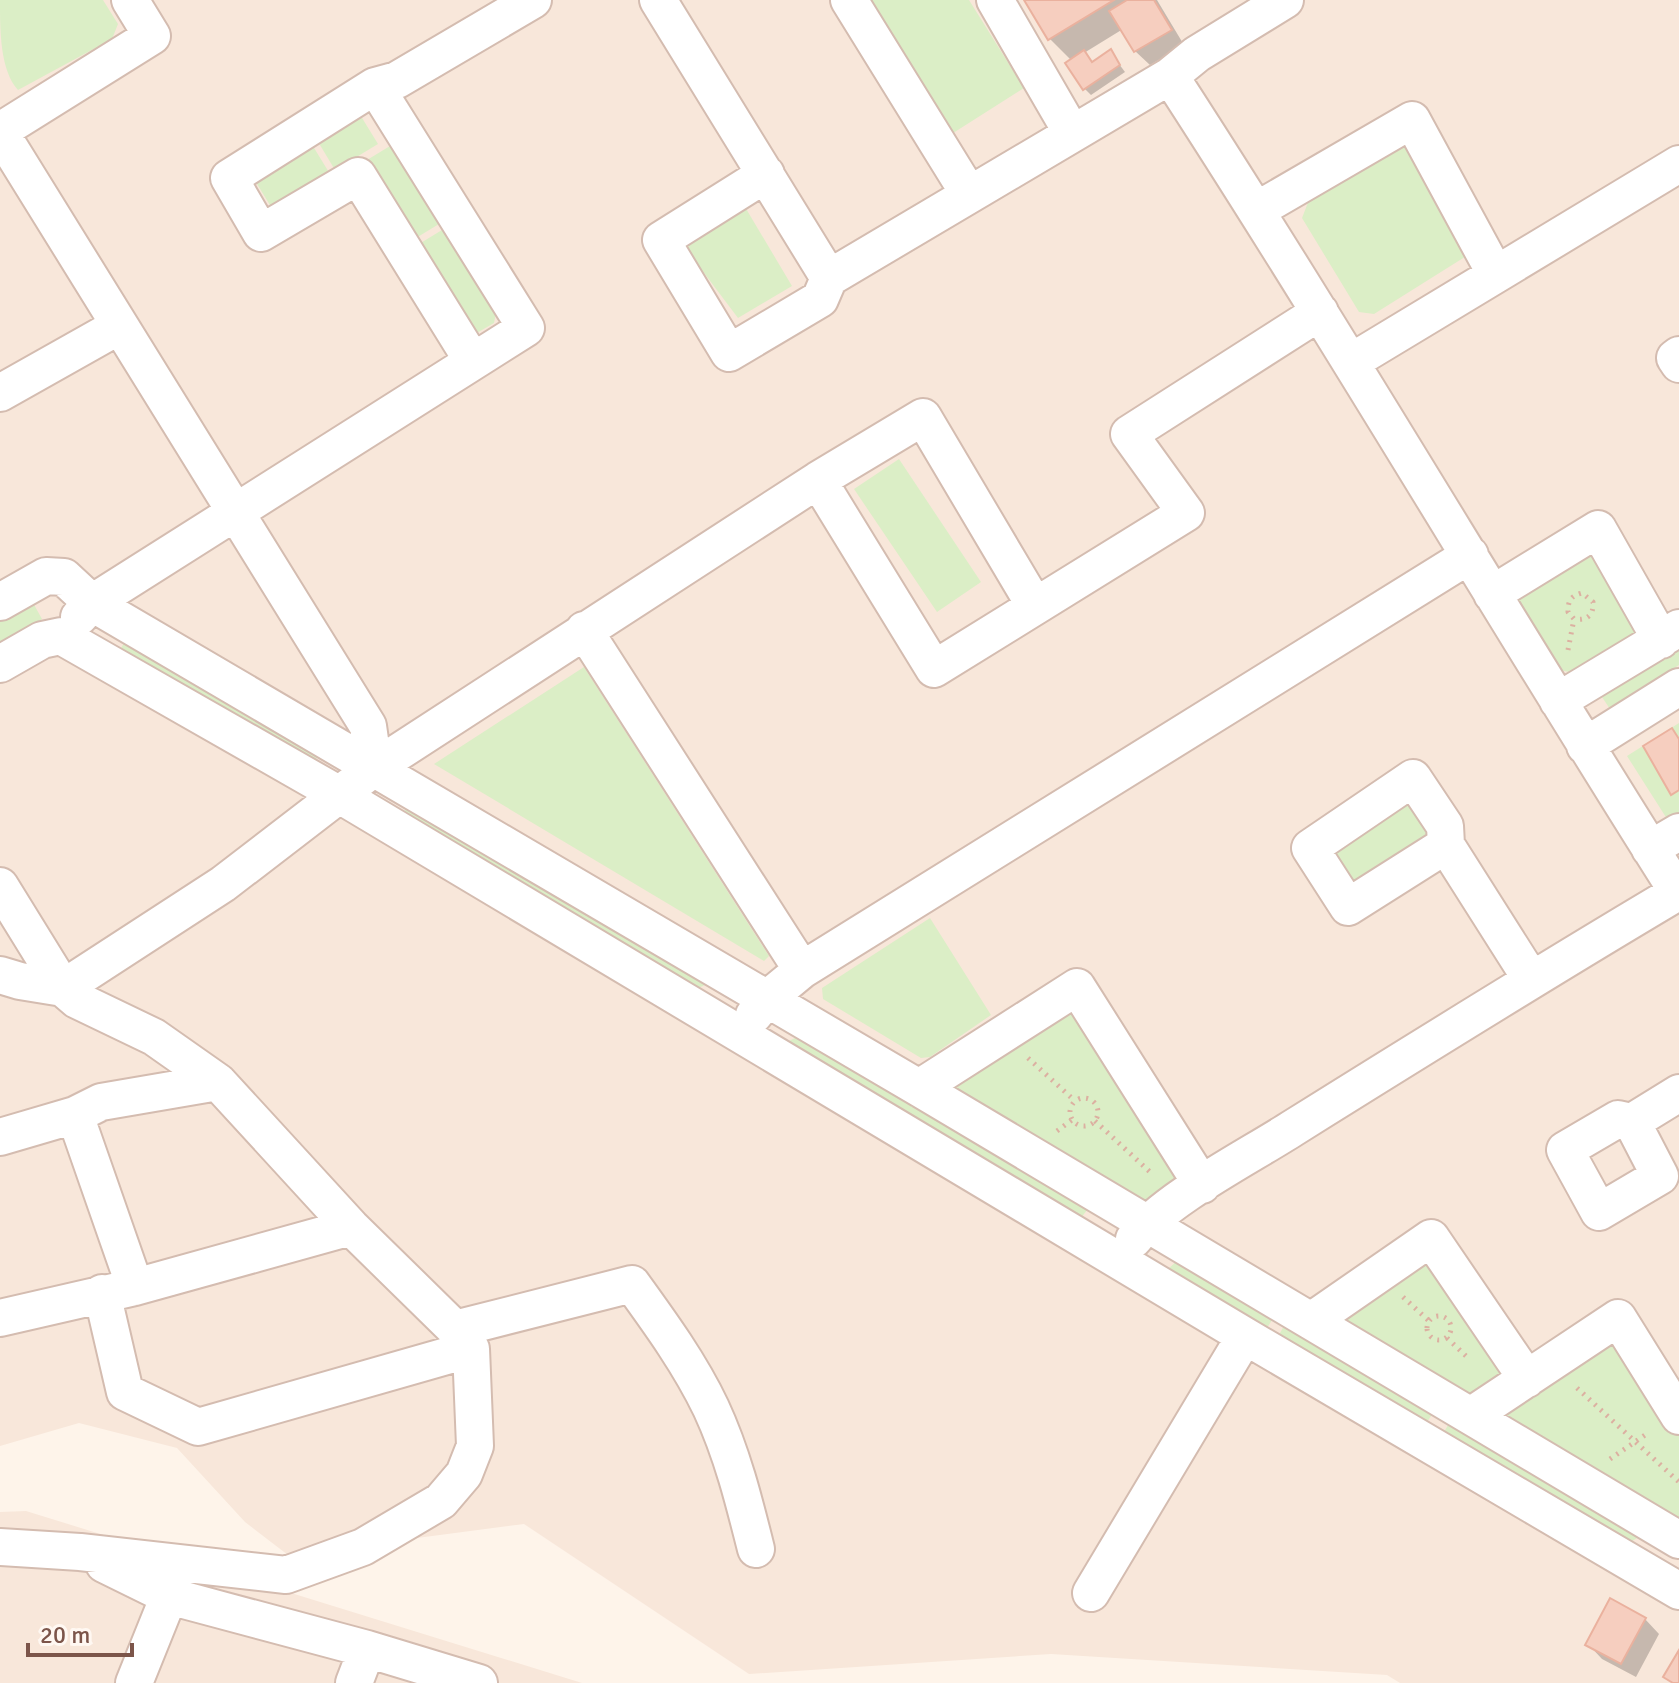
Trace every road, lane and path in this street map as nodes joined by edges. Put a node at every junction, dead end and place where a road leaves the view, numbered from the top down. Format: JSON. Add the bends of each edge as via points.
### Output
{"nodes":[{"id":1,"x":130,"y":0,"type":"edge"},
{"id":2,"x":533,"y":0,"type":"edge"},
{"id":3,"x":658,"y":0,"type":"edge"},
{"id":4,"x":849,"y":0,"type":"edge"},
{"id":5,"x":995,"y":0,"type":"edge"},
{"id":6,"x":1285,"y":0,"type":"edge"},
{"id":7,"x":1170,"y":76,"type":"junction"},
{"id":8,"x":375,"y":86,"type":"junction"},
{"id":9,"x":0,"y":131,"type":"edge"},
{"id":10,"x":1072,"y":133,"type":"junction"},
{"id":11,"x":1679,"y":164,"type":"edge"},
{"id":12,"x":766,"y":174,"type":"junction"},
{"id":13,"x":969,"y":194,"type":"junction"},
{"id":14,"x":1257,"y":210,"type":"junction"},
{"id":15,"x":1495,"y":273,"type":"junction"},
{"id":16,"x":829,"y":278,"type":"junction"},
{"id":17,"x":1320,"y":312,"type":"junction"},
{"id":18,"x":119,"y":326,"type":"junction"},
{"id":19,"x":1679,"y":355,"type":"edge"},
{"id":20,"x":472,"y":360,"type":"junction"},
{"id":21,"x":1351,"y":362,"type":"junction"},
{"id":22,"x":1679,"y":364,"type":"edge"},
{"id":23,"x":0,"y":393,"type":"edge"},
{"id":24,"x":818,"y":480,"type":"junction"},
{"id":25,"x":237,"y":513,"type":"junction"},
{"id":26,"x":1470,"y":555,"type":"junction"},
{"id":27,"x":1492,"y":594,"type":"junction"},
{"id":28,"x":0,"y":602,"type":"edge"},
{"id":29,"x":92,"y":603,"type":"junction"},
{"id":30,"x":1035,"y":606,"type":"junction"},
{"id":31,"x":1574,"y":619,"type":"junction"},
{"id":32,"x":584,"y":630,"type":"junction"},
{"id":33,"x":1670,"y":634,"type":"edge"},
{"id":34,"x":61,"y":636,"type":"junction"},
{"id":35,"x":0,"y":664,"type":"edge"},
{"id":36,"x":1565,"y":665,"type":"dead end"},
{"id":37,"x":1679,"y":687,"type":"edge"},
{"id":38,"x":1558,"y":701,"type":"junction"},
{"id":39,"x":1585,"y":746,"type":"junction"},
{"id":40,"x":374,"y":768,"type":"junction"},
{"id":41,"x":338,"y":794,"type":"junction"},
{"id":42,"x":1664,"y":840,"type":"edge"},
{"id":43,"x":1446,"y":845,"type":"dead end"},
{"id":44,"x":0,"y":886,"type":"edge"},
{"id":45,"x":1678,"y":893,"type":"edge"},
{"id":46,"x":802,"y":970,"type":"junction"},
{"id":47,"x":0,"y":975,"type":"edge"},
{"id":48,"x":1531,"y":979,"type":"junction"},
{"id":49,"x":63,"y":988,"type":"junction"},
{"id":50,"x":767,"y":999,"type":"junction"},
{"id":51,"x":736,"y":1034,"type":"junction"},
{"id":52,"x":1023,"y":1054,"type":"dead end"},
{"id":53,"x":218,"y":1082,"type":"junction"},
{"id":54,"x":919,"y":1088,"type":"junction"},
{"id":55,"x":1679,"y":1093,"type":"edge"},
{"id":56,"x":1075,"y":1101,"type":"junction"},
{"id":57,"x":75,"y":1115,"type":"junction"},
{"id":58,"x":1095,"y":1121,"type":"junction"},
{"id":59,"x":1632,"y":1122,"type":"dead end"},
{"id":60,"x":0,"y":1137,"type":"edge"},
{"id":61,"x":1151,"y":1174,"type":"dead end"},
{"id":62,"x":1202,"y":1185,"type":"junction"},
{"id":63,"x":1146,"y":1224,"type":"junction"},
{"id":64,"x":351,"y":1227,"type":"junction"},
{"id":65,"x":1118,"y":1260,"type":"junction"},
{"id":66,"x":119,"y":1290,"type":"junction"},
{"id":67,"x":1397,"y":1292,"type":"dead end"},
{"id":68,"x":0,"y":1318,"type":"edge"},
{"id":69,"x":1311,"y":1321,"type":"junction"},
{"id":70,"x":1429,"y":1321,"type":"junction"},
{"id":71,"x":1245,"y":1336,"type":"junction"},
{"id":72,"x":463,"y":1339,"type":"junction"},
{"id":73,"x":1527,"y":1379,"type":"junction"},
{"id":74,"x":1570,"y":1381,"type":"dead end"},
{"id":75,"x":1472,"y":1415,"type":"junction"},
{"id":76,"x":1668,"y":1422,"type":"edge"},
{"id":77,"x":1635,"y":1441,"type":"junction"},
{"id":78,"x":1599,"y":1466,"type":"dead end"},
{"id":79,"x":1679,"y":1482,"type":"edge"},
{"id":80,"x":1679,"y":1540,"type":"edge"},
{"id":81,"x":0,"y":1547,"type":"edge"},
{"id":82,"x":756,"y":1549,"type":"dead end"},
{"id":83,"x":80,"y":1552,"type":"junction"},
{"id":84,"x":1674,"y":1581,"type":"edge"},
{"id":85,"x":1091,"y":1593,"type":"dead end"},
{"id":86,"x":169,"y":1596,"type":"junction"},
{"id":87,"x":367,"y":1649,"type":"junction"},
{"id":88,"x":134,"y":1683,"type":"edge"},
{"id":89,"x":354,"y":1683,"type":"edge"},
{"id":90,"x":479,"y":1683,"type":"edge"}],
"edges":[{"from":1,"to":9,"type":"street","via":[[152,36]]},
{"from":2,"to":8,"type":"street","via":[[397,80]]},
{"from":3,"to":12,"type":"street"},
{"from":4,"to":13,"type":"street"},
{"from":5,"to":10,"type":"street"},
{"from":6,"to":7,"type":"street"},
{"from":7,"to":10,"type":"street"},
{"from":7,"to":14,"type":"street"},
{"from":8,"to":20,"type":"street","via":[[526,328]]},
{"from":8,"to":20,"type":"street","via":[[229,178],[261,233],[358,176]]},
{"from":9,"to":18,"type":"street"},
{"from":10,"to":13,"type":"street"},
{"from":11,"to":15,"type":"street"},
{"from":12,"to":16,"type":"street"},
{"from":12,"to":16,"type":"street","via":[[661,240],[729,353],[820,299]]},
{"from":13,"to":16,"type":"street"},
{"from":14,"to":15,"type":"street","via":[[1412,120]]},
{"from":14,"to":17,"type":"street"},
{"from":15,"to":21,"type":"street"},
{"from":17,"to":21,"type":"street"},
{"from":17,"to":30,"type":"street","via":[[1129,434],[1186,513]]},
{"from":18,"to":23,"type":"street"},
{"from":18,"to":25,"type":"street"},
{"from":19,"to":22,"type":"street"},
{"from":20,"to":25,"type":"street"},
{"from":21,"to":26,"type":"street"},
{"from":24,"to":30,"type":"street","via":[[934,669]]},
{"from":24,"to":30,"type":"street","via":[[923,417]]},
{"from":24,"to":32,"type":"street"},
{"from":25,"to":29,"type":"street"},
{"from":25,"to":40,"type":"street","via":[[368,726]]},
{"from":26,"to":27,"type":"street"},
{"from":26,"to":46,"type":"street"},
{"from":27,"to":33,"type":"street","via":[[1598,529]]},
{"from":27,"to":38,"type":"street"},
{"from":28,"to":29,"type":"street","via":[[46,576],[64,577]]},
{"from":29,"to":34,"type":"street"},
{"from":29,"to":40,"type":"street"},
{"from":31,"to":31,"type":"path","via":[[1568,603],[1582,593],[1594,610],[1590,617]]},
{"from":31,"to":36,"type":"path"},
{"from":32,"to":40,"type":"street"},
{"from":32,"to":46,"type":"street"},
{"from":33,"to":38,"type":"street"},
{"from":34,"to":35,"type":"street","via":[[42,640]]},
{"from":34,"to":41,"type":"street"},
{"from":37,"to":39,"type":"street"},
{"from":38,"to":39,"type":"street"},
{"from":39,"to":42,"type":"street"},
{"from":40,"to":41,"type":"street"},
{"from":40,"to":50,"type":"street"},
{"from":41,"to":49,"type":"street","via":[[223,884]]},
{"from":41,"to":51,"type":"street"},
{"from":42,"to":45,"type":"street"},
{"from":43,"to":48,"type":"street"},
{"from":44,"to":49,"type":"street"},
{"from":45,"to":48,"type":"street"},
{"from":46,"to":50,"type":"street"},
{"from":47,"to":49,"type":"street"},
{"from":48,"to":62,"type":"street"},
{"from":49,"to":53,"type":"street","via":[[154,1037]]},
{"from":50,"to":51,"type":"street"},
{"from":50,"to":54,"type":"street"},
{"from":51,"to":65,"type":"street"},
{"from":52,"to":56,"type":"path"},
{"from":53,"to":57,"type":"street","via":[[101,1102]]},
{"from":53,"to":64,"type":"street"},
{"from":54,"to":62,"type":"street","via":[[1077,987]]},
{"from":54,"to":63,"type":"street"},
{"from":55,"to":59,"type":"street"},
{"from":56,"to":58,"type":"path","via":[[1080,1097],[1096,1103]]},
{"from":56,"to":58,"type":"path","via":[[1069,1111],[1072,1120],[1084,1127]]},
{"from":57,"to":60,"type":"street"},
{"from":57,"to":66,"type":"street"},
{"from":58,"to":61,"type":"path"},
{"from":62,"to":63,"type":"street"},
{"from":63,"to":65,"type":"street"},
{"from":63,"to":69,"type":"street"},
{"from":64,"to":66,"type":"street"},
{"from":64,"to":72,"type":"street"},
{"from":65,"to":71,"type":"street"},
{"from":66,"to":68,"type":"street"},
{"from":66,"to":72,"type":"street","via":[[125,1392],[198,1427]]},
{"from":67,"to":70,"type":"path"},
{"from":69,"to":73,"type":"street","via":[[1431,1238]]},
{"from":69,"to":75,"type":"street"},
{"from":70,"to":70,"type":"path","via":[[1444,1317],[1450,1323],[1447,1338],[1432,1338]]},
{"from":71,"to":84,"type":"street"},
{"from":71,"to":85,"type":"street"},
{"from":72,"to":82,"type":"street","via":[[632,1284],[675,1343],[711,1408],[738,1477]]},
{"from":72,"to":83,"type":"street","via":[[475,1446],[464,1474],[441,1501],[363,1547],[286,1575]]},
{"from":73,"to":75,"type":"street"},
{"from":73,"to":76,"type":"street","via":[[1618,1318]]},
{"from":74,"to":77,"type":"path"},
{"from":75,"to":80,"type":"street"},
{"from":76,"to":77,"type":"path"},
{"from":77,"to":78,"type":"path"},
{"from":77,"to":79,"type":"path"},
{"from":81,"to":83,"type":"street"},
{"from":83,"to":86,"type":"street"},
{"from":86,"to":87,"type":"street"},
{"from":86,"to":88,"type":"street"},
{"from":87,"to":89,"type":"street"},
{"from":87,"to":90,"type":"street"}]}
